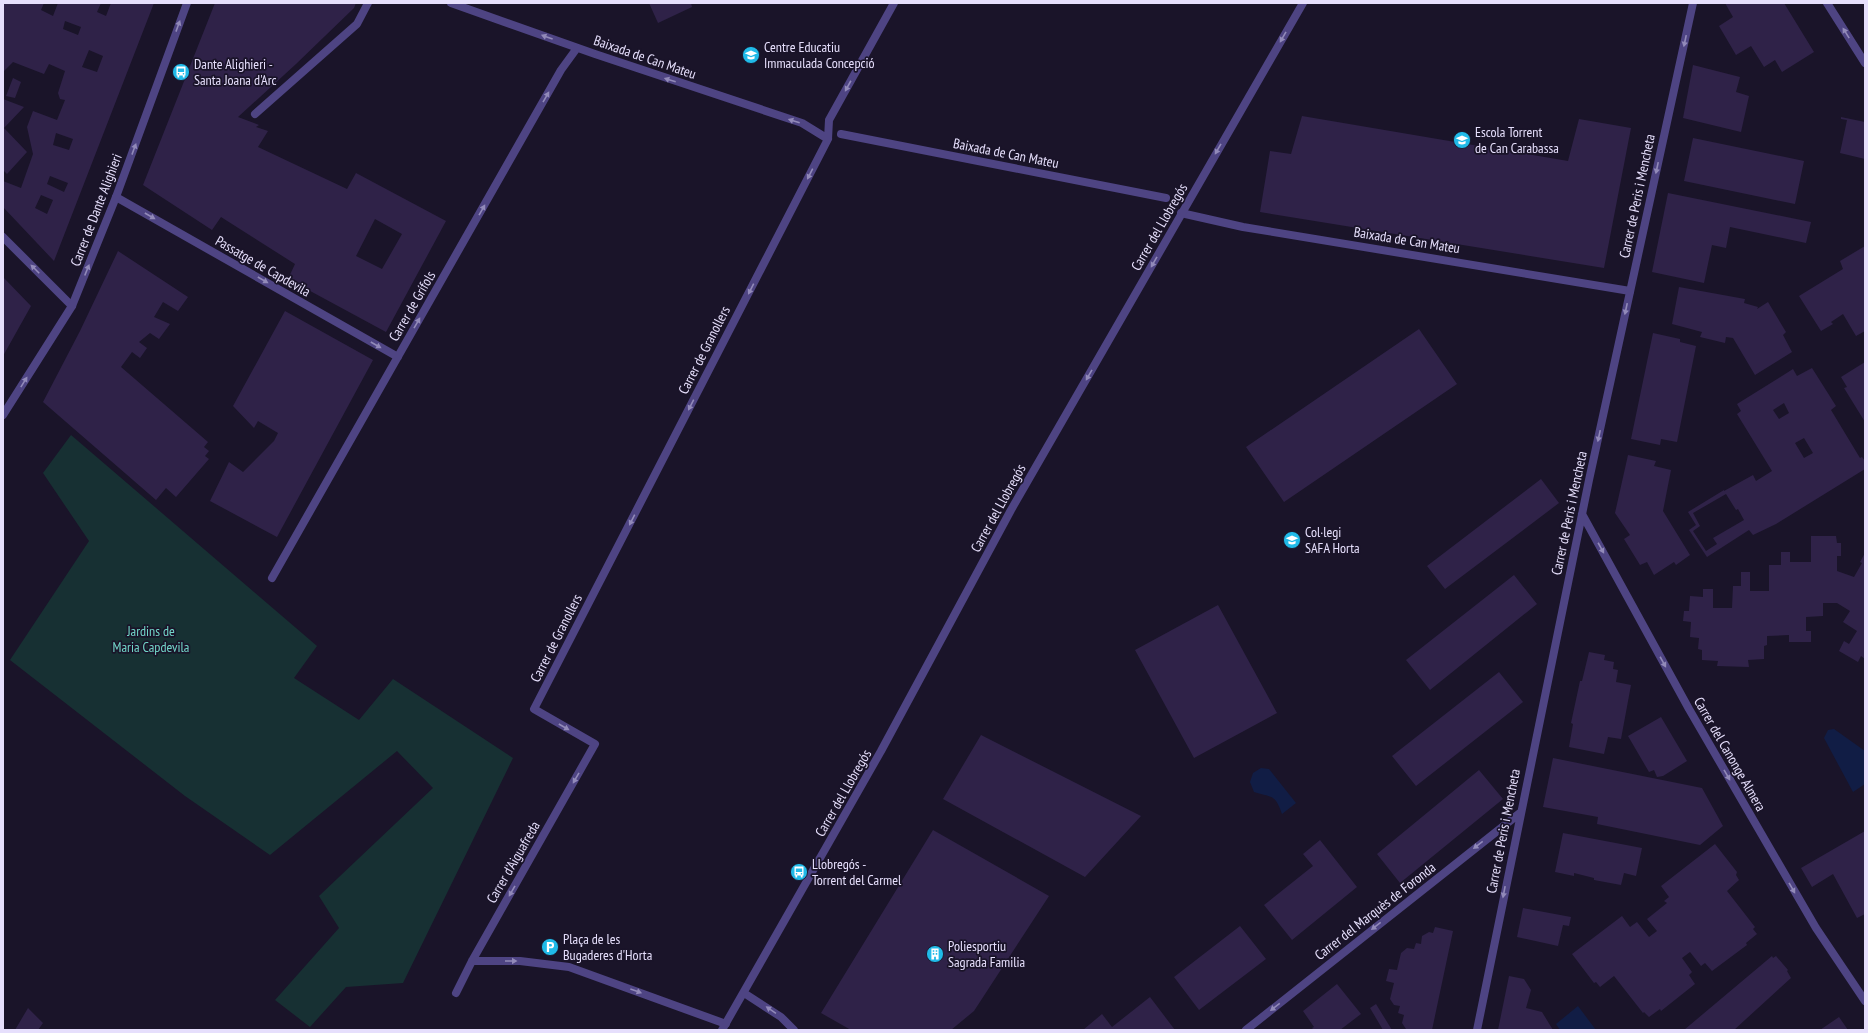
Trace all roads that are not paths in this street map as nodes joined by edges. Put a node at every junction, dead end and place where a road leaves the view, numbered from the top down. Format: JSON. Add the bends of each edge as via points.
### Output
{"nodes":[{"id":1,"x":187,"y":3,"type":"edge"},
{"id":2,"x":368,"y":3,"type":"edge"},
{"id":3,"x":451,"y":3,"type":"edge"},
{"id":4,"x":894,"y":3,"type":"edge"},
{"id":5,"x":1303,"y":3,"type":"edge"},
{"id":6,"x":1693,"y":3,"type":"edge"},
{"id":7,"x":1827,"y":3,"type":"edge"},
{"id":8,"x":577,"y":48,"type":"junction"},
{"id":9,"x":1865,"y":63,"type":"edge"},
{"id":10,"x":255,"y":114,"type":"dead end"},
{"id":11,"x":841,"y":134,"type":"dead end"},
{"id":12,"x":828,"y":139,"type":"junction"},
{"id":13,"x":116,"y":197,"type":"junction"},
{"id":14,"x":1166,"y":198,"type":"dead end"},
{"id":15,"x":1181,"y":213,"type":"junction"},
{"id":16,"x":3,"y":237,"type":"edge"},
{"id":17,"x":1630,"y":291,"type":"junction"},
{"id":18,"x":72,"y":306,"type":"junction"},
{"id":19,"x":398,"y":357,"type":"junction"},
{"id":20,"x":3,"y":414,"type":"edge"},
{"id":21,"x":1582,"y":514,"type":"junction"},
{"id":22,"x":272,"y":578,"type":"dead end"},
{"id":23,"x":595,"y":744,"type":"joint"},
{"id":24,"x":1520,"y":813,"type":"junction"},
{"id":25,"x":472,"y":961,"type":"junction"},
{"id":26,"x":456,"y":993,"type":"dead end"},
{"id":27,"x":744,"y":993,"type":"junction"},
{"id":28,"x":1865,"y":1001,"type":"edge"},
{"id":29,"x":724,"y":1027,"type":"edge"},
{"id":30,"x":794,"y":1030,"type":"edge"},
{"id":31,"x":1246,"y":1030,"type":"edge"},
{"id":32,"x":1476,"y":1030,"type":"edge"}],
"edges":[{"from":13,"to":1,"type":"street","name":"Carrer de Dante Alighieri","one_way":true},
{"from":2,"to":10,"type":"street","via":[[357,24]]},
{"from":8,"to":3,"type":"street","name":"Baixada de Can Mateu","one_way":true},
{"from":4,"to":12,"type":"street","name":"Carrer de Granollers","one_way":true,"via":[[830,120]]},
{"from":5,"to":15,"type":"street","name":"Carrer del Llobregós","one_way":true},
{"from":6,"to":17,"type":"street","name":"Carrer de Peris i Mencheta","one_way":true},
{"from":9,"to":7,"type":"street","one_way":true},
{"from":12,"to":8,"type":"street","name":"Baixada de Can Mateu","one_way":true,"via":[[802,123]]},
{"from":19,"to":8,"type":"street","name":"Carrer de Grífols","one_way":true},
{"from":11,"to":14,"type":"street","name":"Baixada de Can Mateu"},
{"from":12,"to":23,"type":"street","name":"Carrer de Granollers","one_way":true,"via":[[534,709]]},
{"from":18,"to":13,"type":"street","name":"Carrer de Dante Alighieri","one_way":true},
{"from":13,"to":19,"type":"street","name":"Passatge de Capdevila","one_way":true},
{"from":15,"to":17,"type":"street","name":"Baixada de Can Mateu","via":[[1243,227]]},
{"from":15,"to":27,"type":"street","name":"Carrer del Llobregós","one_way":true,"via":[[1011,510],[881,751]]},
{"from":18,"to":16,"type":"street","one_way":true},
{"from":17,"to":21,"type":"street","name":"Carrer de Peris i Mencheta","one_way":true},
{"from":20,"to":18,"type":"street","name":"Carrer de Dante Alighieri","one_way":true},
{"from":19,"to":22,"type":"street","name":"Carrer de Grífols"},
{"from":21,"to":24,"type":"street","name":"Carrer de Peris i Mencheta"},
{"from":21,"to":28,"type":"street","name":"Carrer del Canonge Almera","one_way":true,"via":[[1689,709],[1816,928]]},
{"from":23,"to":25,"type":"street","name":"Carrer d'Aiguafreda","one_way":true},
{"from":24,"to":31,"type":"street","name":"Carrer del Marquès de Foronda","one_way":true},
{"from":24,"to":32,"type":"street","name":"Carrer de Peris i Mencheta","one_way":true},
{"from":25,"to":26,"type":"street","name":"Carrer d'Aiguafreda"},
{"from":25,"to":29,"type":"street","one_way":true,"via":[[520,961],[569,967]]},
{"from":27,"to":29,"type":"street","name":"Carrer del Llobregós"},
{"from":30,"to":27,"type":"street","one_way":true,"via":[[781,1017]]}]}
